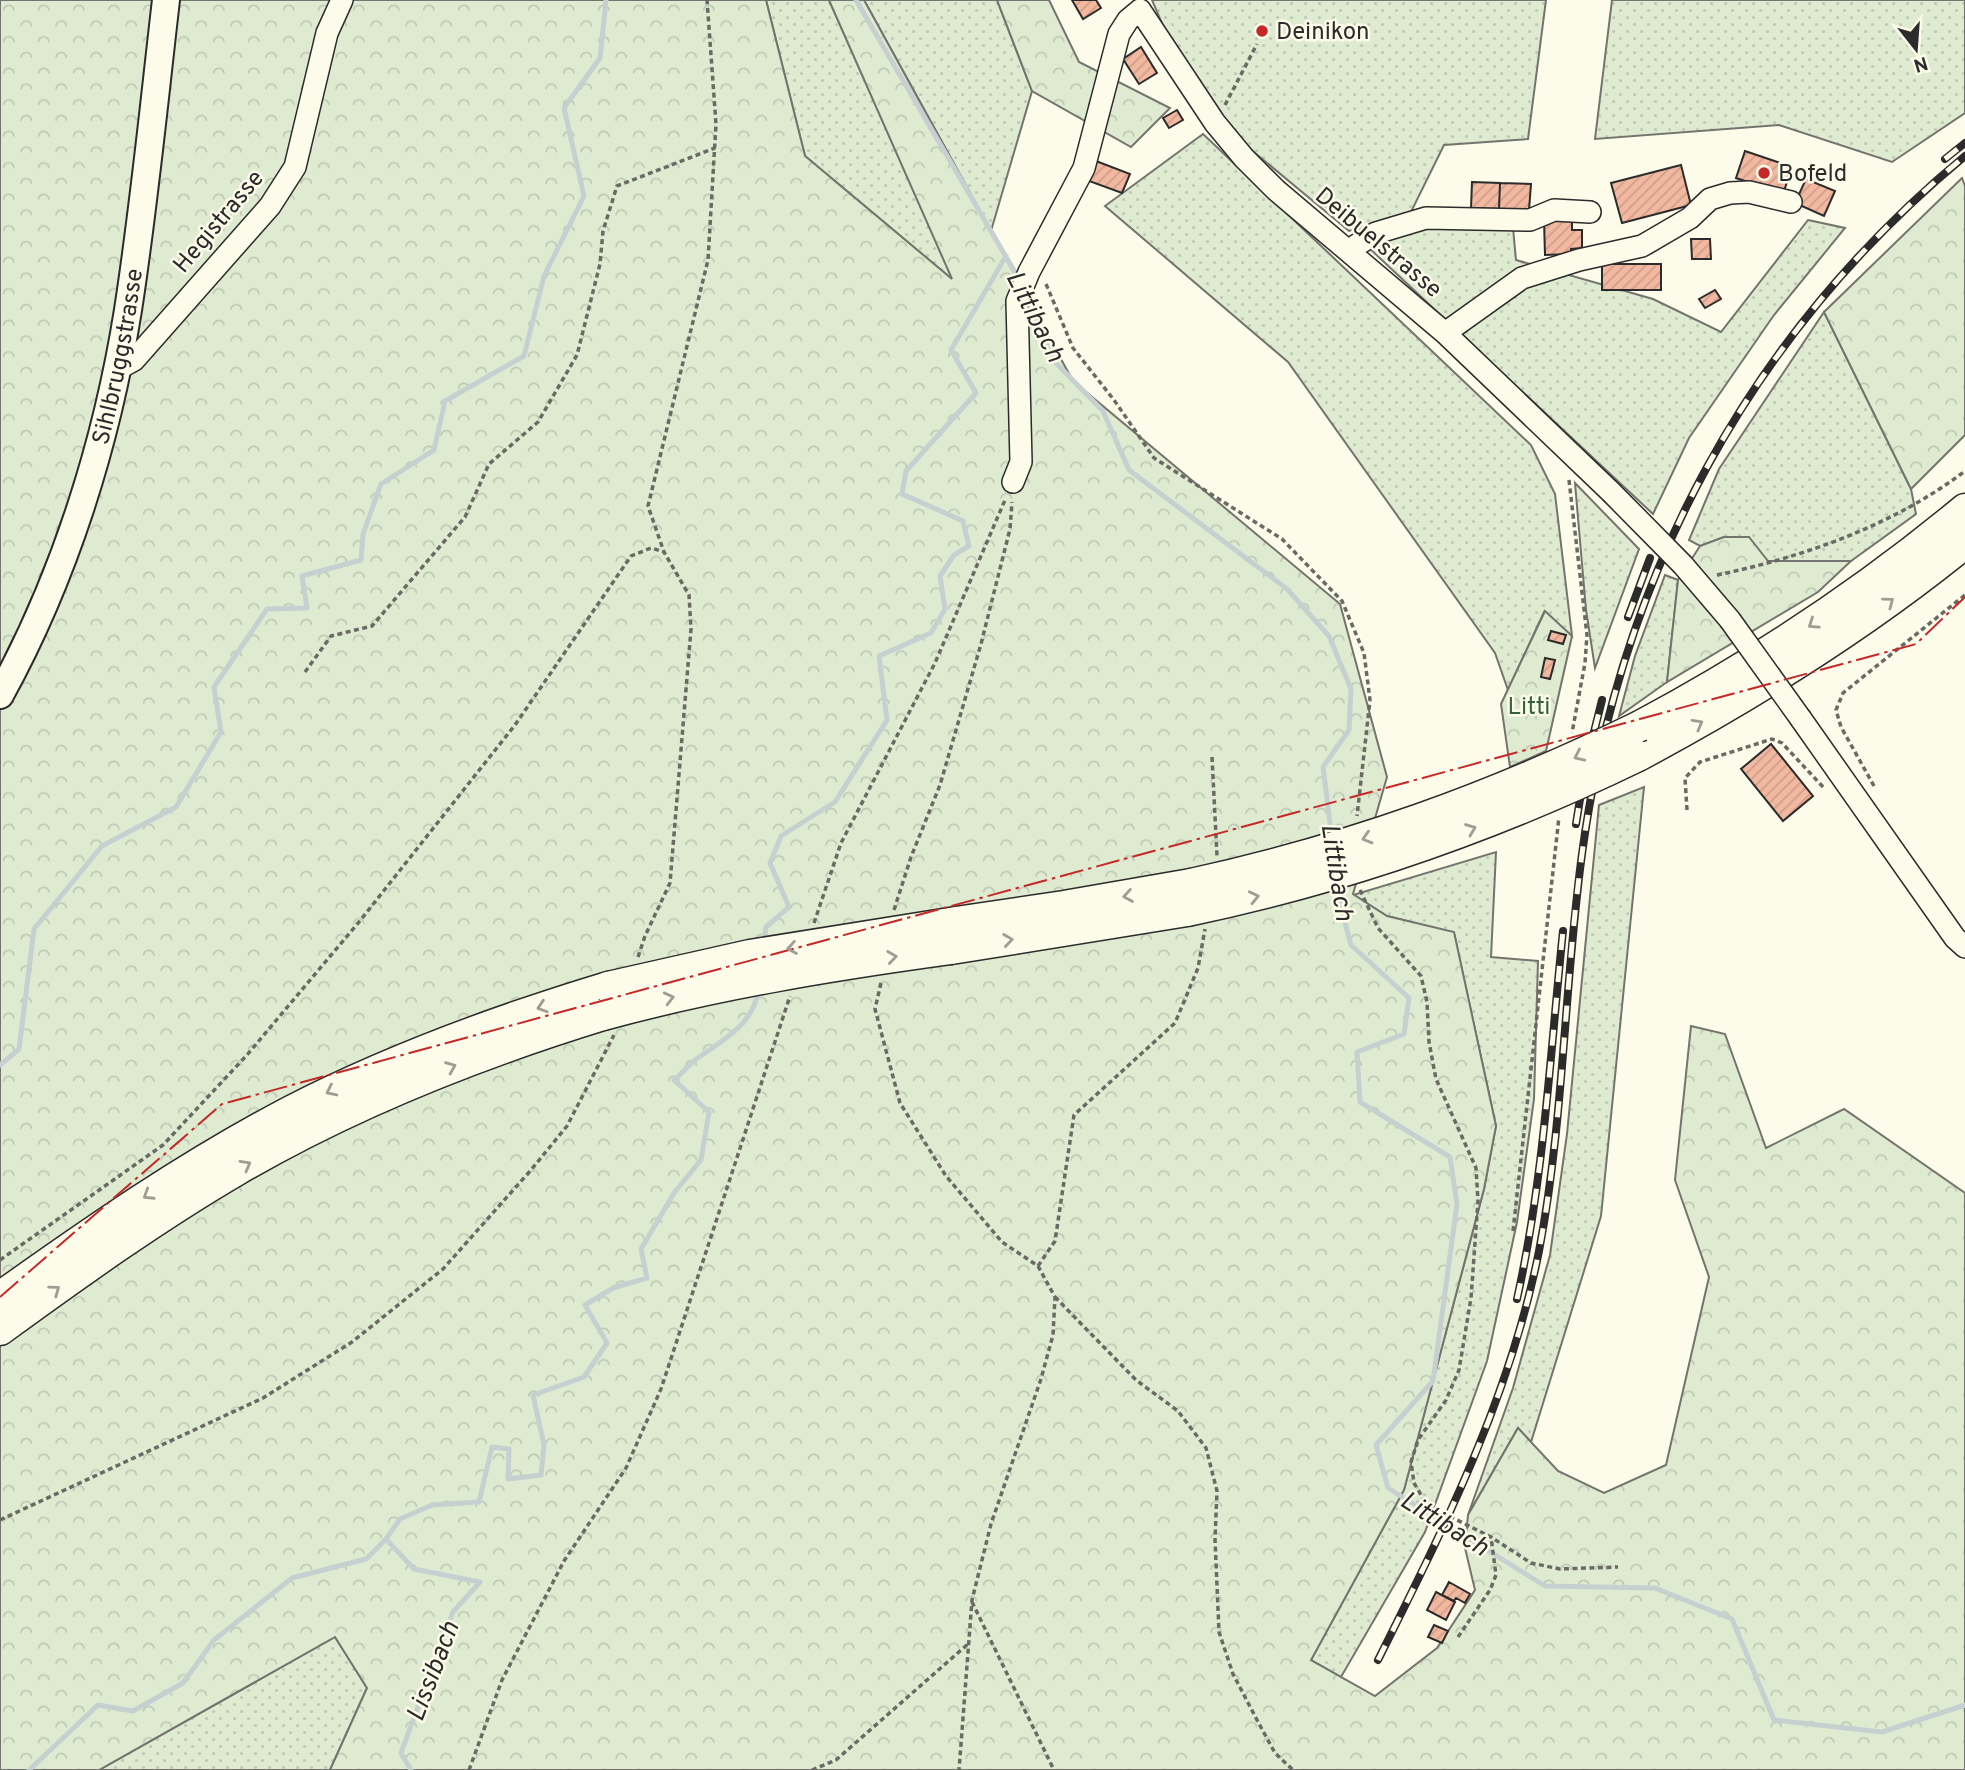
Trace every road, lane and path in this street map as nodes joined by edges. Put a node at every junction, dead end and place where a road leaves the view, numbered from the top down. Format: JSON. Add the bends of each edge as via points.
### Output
{"nodes":[{"id":1,"x":166,"y":0,"type":"edge"},
{"id":2,"x":342,"y":0,"type":"edge"},
{"id":3,"x":707,"y":0,"type":"edge"},
{"id":4,"x":1139,"y":5,"type":"edge"},
{"id":5,"x":1257,"y":44,"type":"dead end"},
{"id":6,"x":1215,"y":123,"type":"junction"},
{"id":7,"x":715,"y":148,"type":"junction"},
{"id":8,"x":1791,"y":202,"type":"dead end"},
{"id":9,"x":1590,"y":212,"type":"dead end"},
{"id":10,"x":1349,"y":250,"type":"junction"},
{"id":11,"x":1033,"y":265,"type":"junction"},
{"id":12,"x":1445,"y":332,"type":"junction"},
{"id":13,"x":116,"y":370,"type":"junction"},
{"id":14,"x":1560,"y":444,"type":"junction"},
{"id":15,"x":1965,"y":471,"type":"edge"},
{"id":16,"x":1013,"y":482,"type":"junction"},
{"id":17,"x":1965,"y":509,"type":"edge"},
{"id":18,"x":1965,"y":542,"type":"edge"},
{"id":19,"x":664,"y":552,"type":"junction"},
{"id":20,"x":1689,"y":573,"type":"junction"},
{"id":21,"x":305,"y":672,"type":"dead end"},
{"id":22,"x":0,"y":695,"type":"edge"},
{"id":23,"x":1571,"y":742,"type":"dead end"},
{"id":24,"x":1212,"y":757,"type":"dead end"},
{"id":25,"x":1559,"y":817,"type":"dead end"},
{"id":26,"x":1357,"y":826,"type":"dead end"},
{"id":27,"x":1215,"y":866,"type":"dead end"},
{"id":28,"x":1359,"y":878,"type":"dead end"},
{"id":29,"x":1195,"y":904,"type":"junction"},
{"id":30,"x":893,"y":917,"type":"dead end"},
{"id":31,"x":811,"y":932,"type":"dead end"},
{"id":32,"x":1965,"y":947,"type":"edge"},
{"id":33,"x":638,"y":960,"type":"dead end"},
{"id":34,"x":883,"y":973,"type":"dead end"},
{"id":35,"x":790,"y":996,"type":"dead end"},
{"id":36,"x":608,"y":1011,"type":"junction"},
{"id":37,"x":1513,"y":1231,"type":"dead end"},
{"id":38,"x":0,"y":1260,"type":"edge"},
{"id":39,"x":1038,"y":1266,"type":"junction"},
{"id":40,"x":0,"y":1297,"type":"edge"},
{"id":41,"x":1055,"y":1297,"type":"junction"},
{"id":42,"x":0,"y":1330,"type":"edge"},
{"id":43,"x":0,"y":1520,"type":"edge"},
{"id":44,"x":1491,"y":1537,"type":"junction"},
{"id":45,"x":1618,"y":1567,"type":"dead end"},
{"id":46,"x":972,"y":1600,"type":"junction"},
{"id":47,"x":1458,"y":1637,"type":"dead end"},
{"id":48,"x":968,"y":1644,"type":"junction"},
{"id":49,"x":469,"y":1770,"type":"edge"},
{"id":50,"x":813,"y":1770,"type":"edge"},
{"id":51,"x":959,"y":1770,"type":"edge"},
{"id":52,"x":1054,"y":1770,"type":"edge"},
{"id":53,"x":1293,"y":1770,"type":"edge"}],
"edges":[{"from":1,"to":13,"type":"main road","name":"Sihlbruggstrasse","via":[[131,286]]},
{"from":2,"to":13,"type":"street","name":"Hegistrasse","via":[[327,33],[295,167],[270,206],[134,359]]},
{"from":3,"to":7,"type":"path"},
{"from":4,"to":6,"type":"street","name":"Deibuelstrasse"},
{"from":4,"to":11,"type":"street","via":[[1119,34],[1084,168]]},
{"from":5,"to":6,"type":"path"},
{"from":6,"to":10,"type":"street","name":"Deibuelstrasse","via":[[1276,190]]},
{"from":7,"to":19,"type":"path","via":[[708,260],[648,506]]},
{"from":7,"to":21,"type":"path","via":[[617,186],[577,355],[538,422],[489,464],[465,517],[372,626],[331,636]]},
{"from":8,"to":12,"type":"street","via":[[1749,192],[1710,199],[1690,219],[1642,246],[1522,278]]},
{"from":9,"to":10,"type":"street","via":[[1554,210],[1530,220],[1426,218],[1376,233]]},
{"from":10,"to":12,"type":"street","name":"Deibuelstrasse"},
{"from":11,"to":16,"type":"street","via":[[1017,301],[1021,462]]},
{"from":11,"to":26,"type":"path","via":[[1073,348],[1154,458],[1282,539],[1342,601],[1364,653],[1370,700]]},
{"from":12,"to":14,"type":"street","name":"Deibuelstrasse"},
{"from":13,"to":22,"type":"main road","name":"Sihlbruggstrasse","via":[[78,516]]},
{"from":14,"to":20,"type":"street","name":"Deibuelstrasse","bridge":true},
{"from":14,"to":23,"type":"path","via":[[1575,511],[1587,635]]},
{"from":15,"to":20,"type":"path","via":[[1898,512],[1837,540],[1755,567]]},
{"from":16,"to":30,"type":"path","via":[[1010,529],[981,644],[940,785]]},
{"from":16,"to":31,"type":"path","via":[[935,663],[841,843]]},
{"from":17,"to":29,"type":"highway","one_way":true,"bridge":true,"via":[[1817,621],[1640,726],[1434,816],[1320,852]]},
{"from":29,"to":18,"type":"highway","one_way":true,"bridge":true,"via":[[1294,887],[1386,860],[1526,807],[1638,756],[1826,646]]},
{"from":19,"to":33,"type":"path","via":[[689,595],[691,629],[670,883]]},
{"from":19,"to":38,"type":"path","via":[[651,548],[631,556],[506,736],[359,922],[247,1055],[163,1145]]},
{"from":20,"to":32,"type":"street","name":"Deibuelstrasse","bridge":true,"via":[[1730,620]]},
{"from":24,"to":27,"type":"path"},
{"from":25,"to":37,"type":"path"},
{"from":28,"to":44,"type":"path","via":[[1360,891],[1378,928],[1421,976],[1436,1079],[1476,1168],[1473,1270],[1459,1370],[1446,1400],[1418,1440],[1411,1462],[1413,1483],[1427,1505]]},
{"from":29,"to":36,"type":"highway","bridge":true,"via":[[954,936],[750,955]]},
{"from":29,"to":39,"type":"path","via":[[1198,968],[1175,1023],[1074,1115],[1055,1241]]},
{"from":34,"to":39,"type":"path","via":[[875,1009],[900,1103],[947,1176],[1002,1242]]},
{"from":35,"to":49,"type":"path","via":[[661,1389],[626,1468],[564,1561],[502,1680]]},
{"from":36,"to":40,"type":"highway","one_way":true,"via":[[471,1031],[380,1068],[206,1158]]},
{"from":42,"to":36,"type":"highway","one_way":true,"via":[[154,1222],[292,1140],[459,1064]]},
{"from":36,"to":43,"type":"path","via":[[611,1044],[567,1126],[443,1269],[352,1342],[263,1398]]},
{"from":39,"to":41,"type":"path"},
{"from":41,"to":46,"type":"path","via":[[1053,1335],[1041,1379],[991,1524]]},
{"from":41,"to":53,"type":"path","via":[[1136,1381],[1178,1411],[1206,1448],[1217,1491],[1219,1632],[1233,1674],[1257,1720],[1275,1753]]},
{"from":44,"to":45,"type":"path","via":[[1531,1563],[1560,1569]]},
{"from":44,"to":47,"type":"path","via":[[1496,1574]]},
{"from":46,"to":48,"type":"path"},
{"from":46,"to":52,"type":"path"},
{"from":48,"to":50,"type":"path","via":[[836,1760]]},
{"from":48,"to":51,"type":"path"}]}
